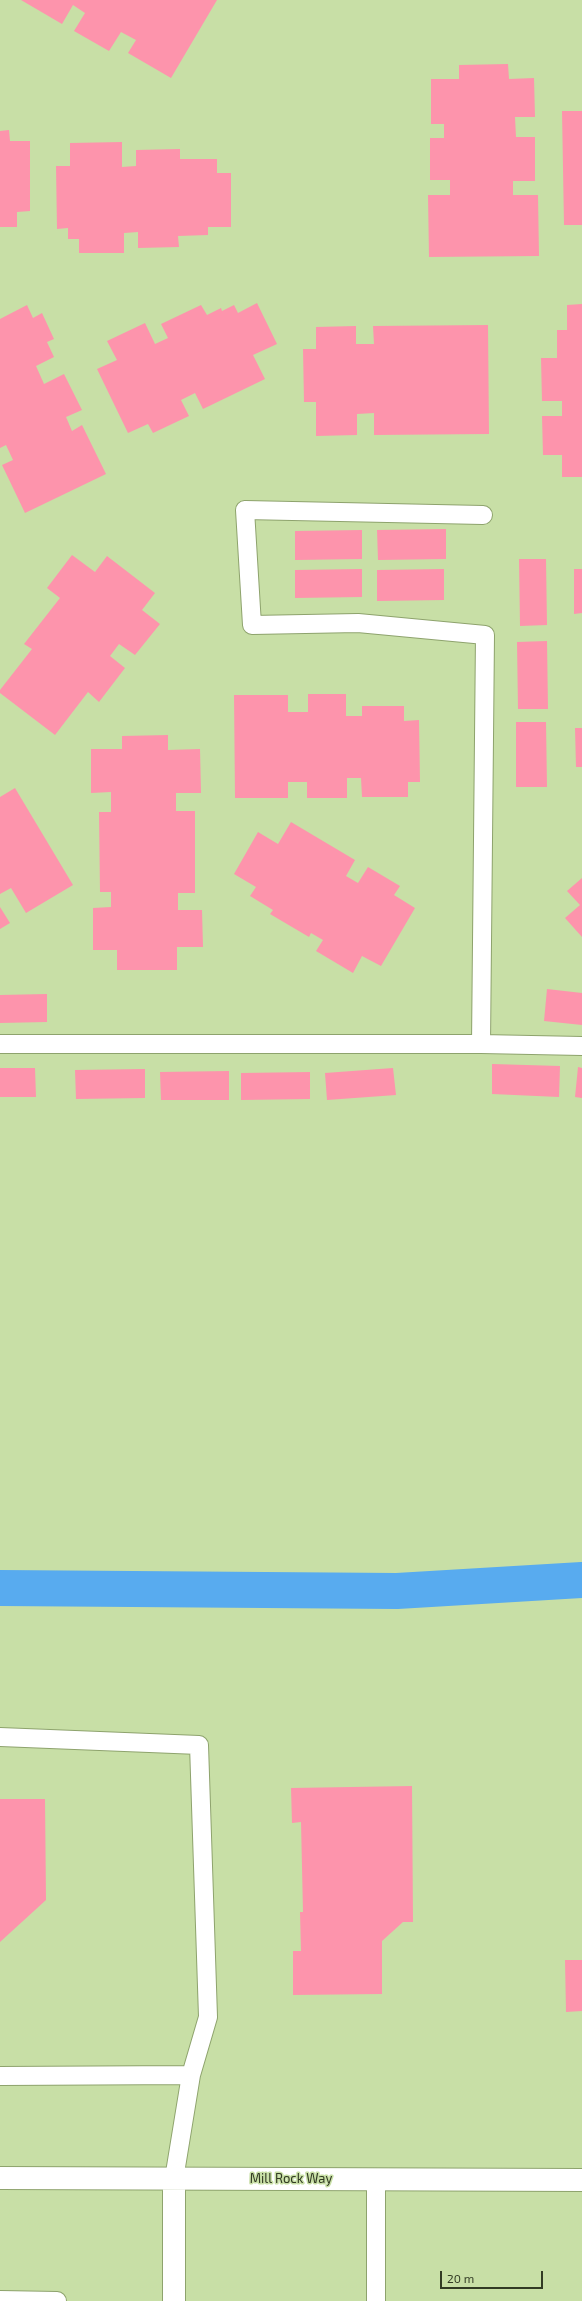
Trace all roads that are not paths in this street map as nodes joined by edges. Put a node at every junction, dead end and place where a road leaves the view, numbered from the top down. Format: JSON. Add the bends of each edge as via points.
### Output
{"nodes":[{"id":1,"x":484,"y":515,"type":"dead end"},
{"id":2,"x":0,"y":1044,"type":"edge"},
{"id":3,"x":481,"y":1044,"type":"junction"},
{"id":4,"x":582,"y":1046,"type":"edge"},
{"id":5,"x":0,"y":1737,"type":"edge"},
{"id":6,"x":191,"y":2075,"type":"junction"},
{"id":7,"x":0,"y":2076,"type":"edge"},
{"id":8,"x":0,"y":2178,"type":"edge"},
{"id":9,"x":174,"y":2179,"type":"junction"},
{"id":10,"x":376,"y":2180,"type":"junction"},
{"id":11,"x":582,"y":2180,"type":"edge"},
{"id":12,"x":0,"y":2300,"type":"edge"},
{"id":13,"x":57,"y":2301,"type":"edge"},
{"id":14,"x":174,"y":2301,"type":"edge"},
{"id":15,"x":376,"y":2301,"type":"edge"}],
"edges":[{"from":1,"to":3,"type":"lane","via":[[245,510],[252,625],[358,622],[485,635]]},
{"from":2,"to":3,"type":"lane"},
{"from":3,"to":4,"type":"lane"},
{"from":5,"to":6,"type":"lane","via":[[199,1746],[208,2017]]},
{"from":6,"to":7,"type":"lane"},
{"from":6,"to":9,"type":"lane"},
{"from":8,"to":9,"type":"street","name":"Mill Rock Way"},
{"from":9,"to":10,"type":"street","name":"Mill Rock Way"},
{"from":9,"to":14,"type":"street"},
{"from":10,"to":11,"type":"street","name":"Mill Rock Way"},
{"from":10,"to":15,"type":"lane"},
{"from":12,"to":13,"type":"lane"}]}
